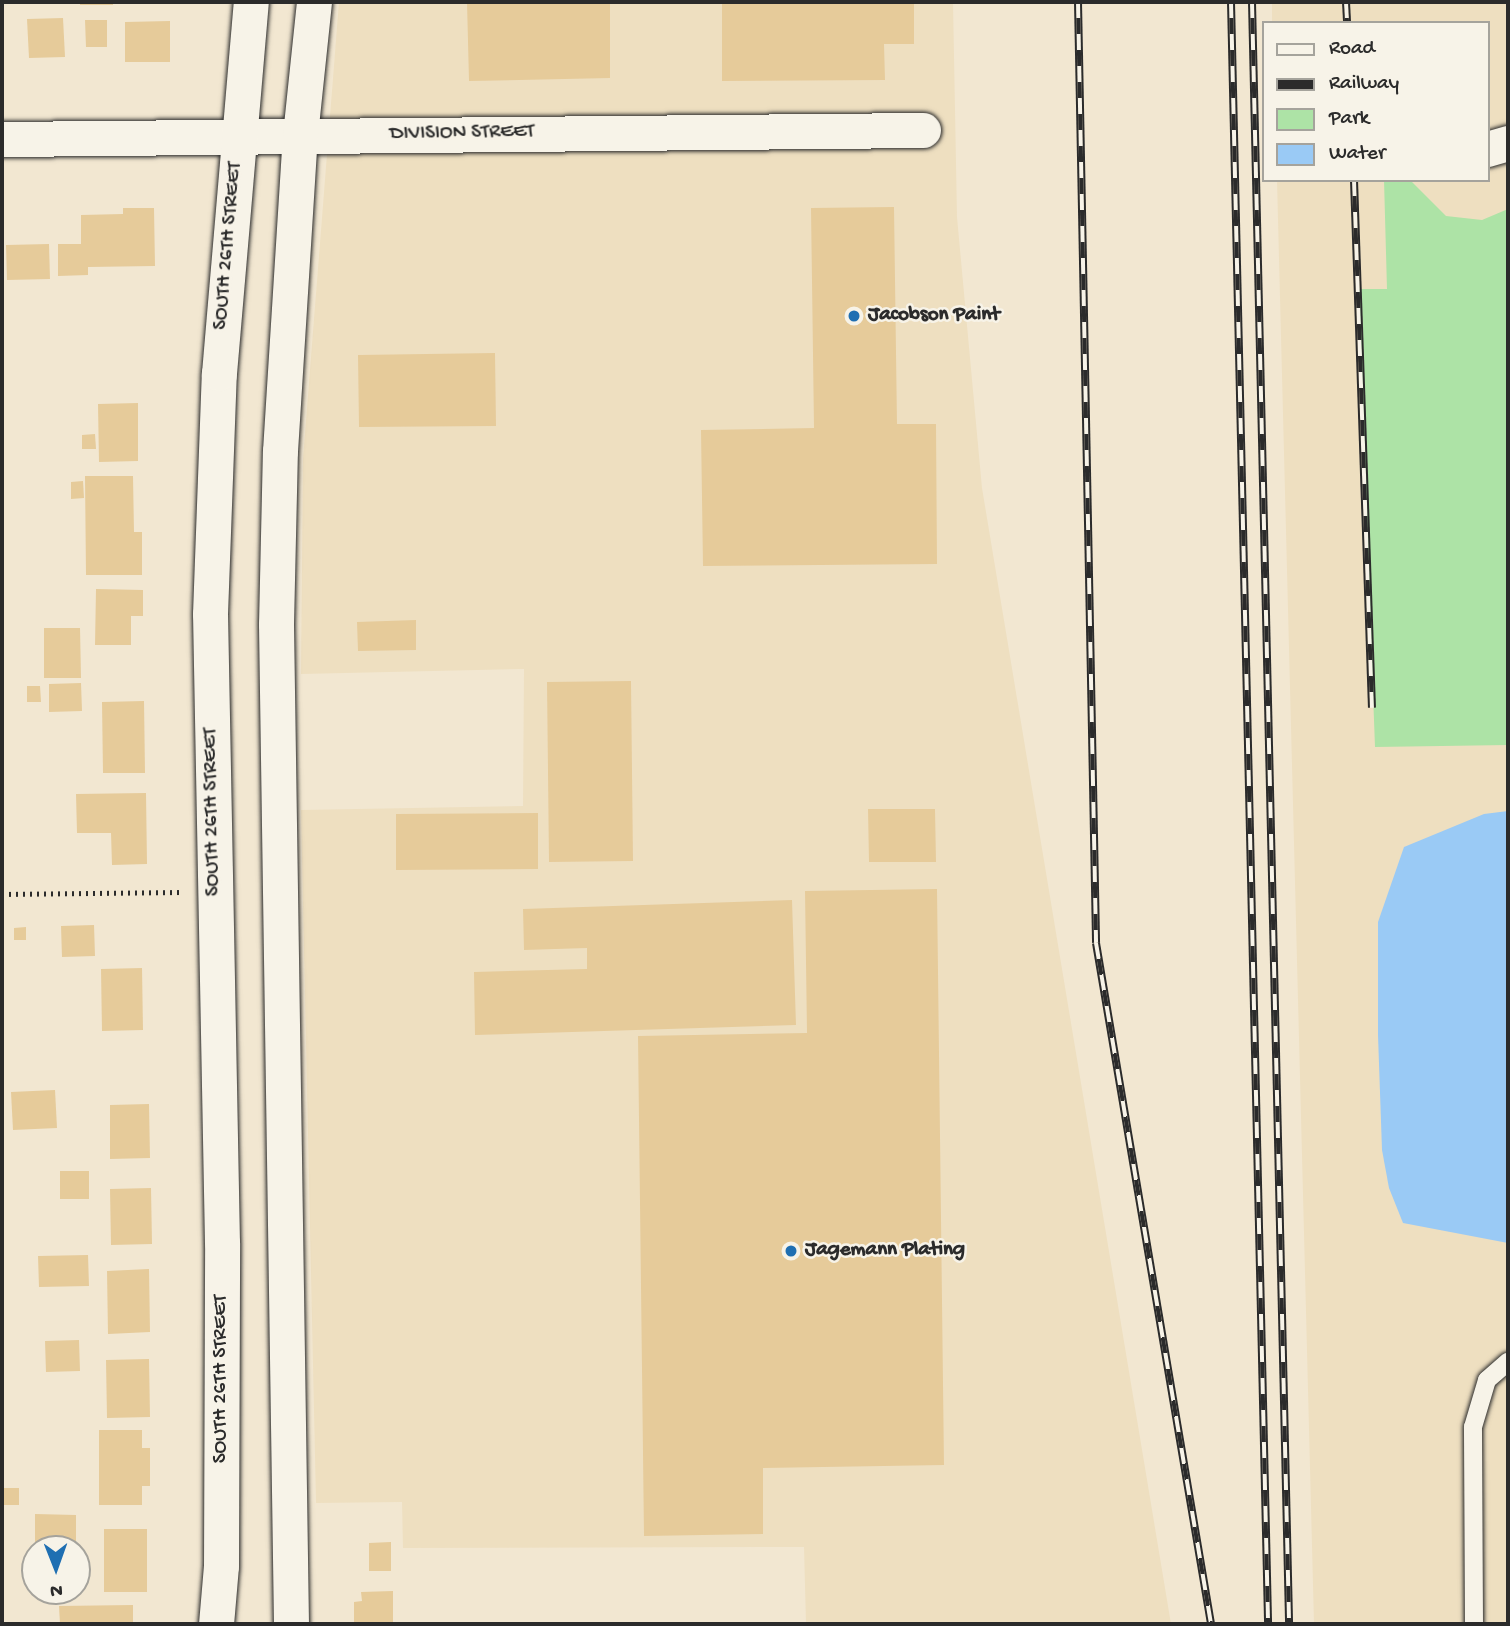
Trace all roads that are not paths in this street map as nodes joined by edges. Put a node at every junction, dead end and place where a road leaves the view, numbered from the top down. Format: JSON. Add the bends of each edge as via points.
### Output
{"nodes":[{"id":1,"x":251,"y":2,"type":"edge"},
{"id":2,"x":314,"y":2,"type":"edge"},
{"id":3,"x":923,"y":130,"type":"dead end"},
{"id":4,"x":238,"y":135,"type":"junction"},
{"id":5,"x":300,"y":135,"type":"junction"},
{"id":6,"x":2,"y":139,"type":"edge"},
{"id":7,"x":1508,"y":143,"type":"edge"},
{"id":8,"x":1489,"y":148,"type":"edge"},
{"id":9,"x":1508,"y":1362,"type":"edge"},
{"id":10,"x":216,"y":1624,"type":"edge"},
{"id":11,"x":291,"y":1624,"type":"edge"},
{"id":12,"x":1475,"y":1624,"type":"edge"}],
"edges":[{"from":1,"to":4,"type":"street","name":"SOUTH 26TH STREET"},
{"from":2,"to":5,"type":"street"},
{"from":3,"to":5,"type":"street","name":"DIVISION STREET"},
{"from":4,"to":5,"type":"street","name":"DIVISION STREET"},
{"from":4,"to":6,"type":"street","name":"DIVISION STREET"},
{"from":4,"to":10,"type":"street","name":"SOUTH 26TH STREET","via":[[219,373],[210,614],[222,1244],[221,1566]]},
{"from":5,"to":11,"type":"street","via":[[280,451],[276,624]]},
{"from":7,"to":8,"type":"street"},
{"from":9,"to":12,"type":"lane","via":[[1487,1380],[1473,1427]]}]}
